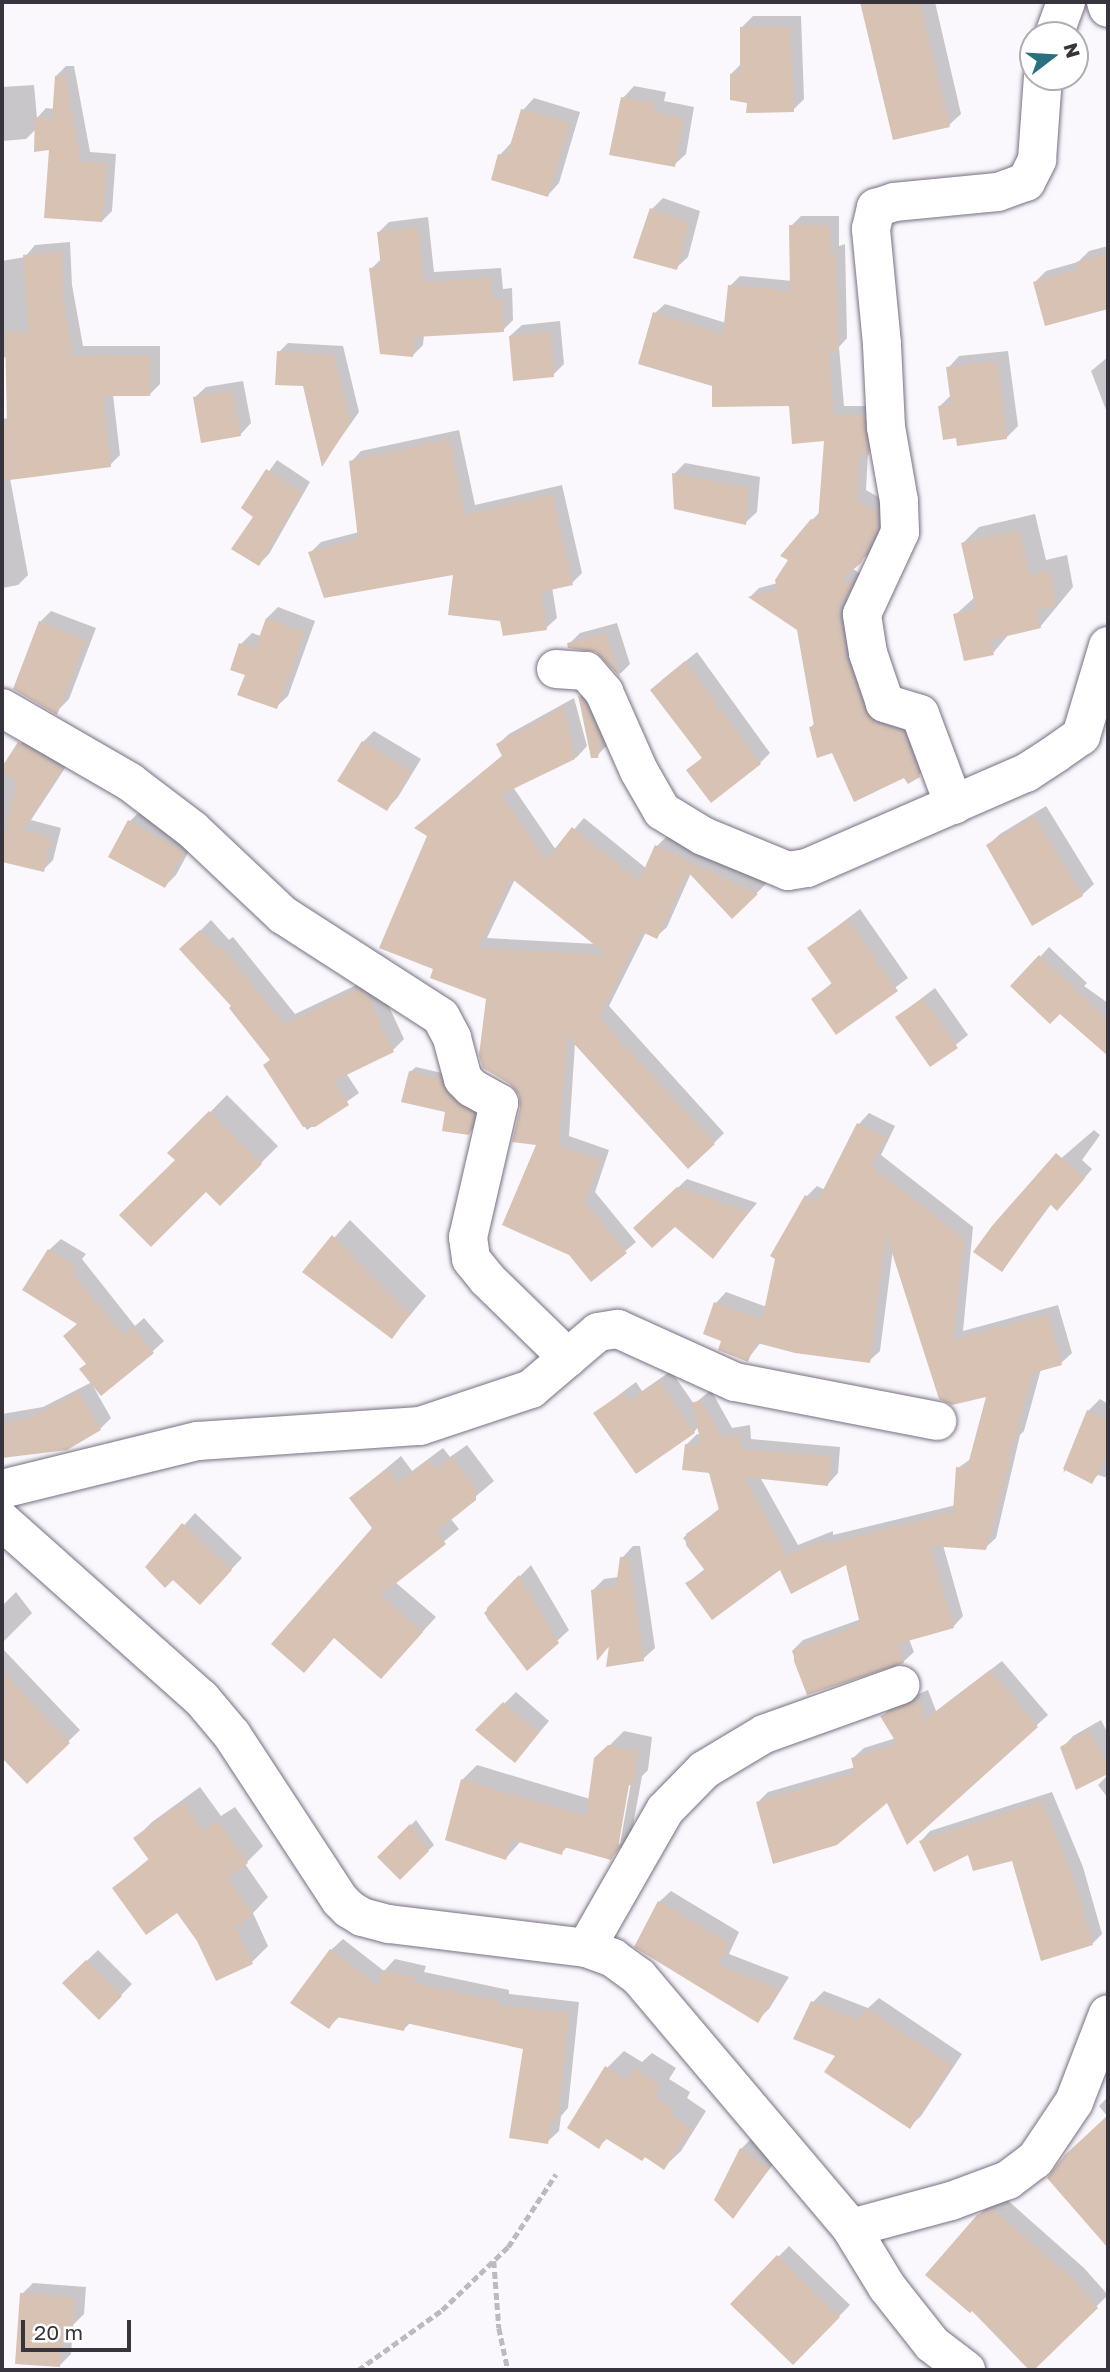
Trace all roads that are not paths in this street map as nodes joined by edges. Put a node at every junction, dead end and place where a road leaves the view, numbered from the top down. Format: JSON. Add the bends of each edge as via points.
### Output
{"nodes":[{"id":1,"x":1066,"y":2,"type":"edge"},
{"id":2,"x":1106,"y":2,"type":"edge"},
{"id":3,"x":1108,"y":8,"type":"edge"},
{"id":4,"x":1059,"y":21,"type":"edge"},
{"id":5,"x":1042,"y":91,"type":"edge"},
{"id":6,"x":1108,"y":646,"type":"edge"},
{"id":7,"x":555,"y":669,"type":"dead end"},
{"id":8,"x":2,"y":708,"type":"edge"},
{"id":9,"x":954,"y":805,"type":"junction"},
{"id":10,"x":568,"y":1359,"type":"junction"},
{"id":11,"x":937,"y":1422,"type":"dead end"},
{"id":12,"x":2,"y":1489,"type":"edge"},
{"id":13,"x":2,"y":1521,"type":"edge"},
{"id":14,"x":901,"y":1685,"type":"dead end"},
{"id":15,"x":586,"y":1948,"type":"junction"},
{"id":16,"x":1108,"y":2014,"type":"edge"},
{"id":17,"x":851,"y":2228,"type":"junction"},
{"id":18,"x":966,"y":2370,"type":"edge"}],
"edges":[{"from":1,"to":4,"type":"main road"},
{"from":2,"to":3,"type":"main road"},
{"from":5,"to":9,"type":"main road","via":[[1037,160],[1026,182],[998,192],[894,202],[876,208],[871,229],[886,427],[900,532],[862,614],[868,653],[885,703],[920,714]]},
{"from":6,"to":9,"type":"main road","via":[[1081,736],[1026,773]]},
{"from":7,"to":9,"type":"main road","via":[[586,671],[604,692],[662,811],[703,836],[788,871],[807,868]]},
{"from":8,"to":10,"type":"main road","via":[[130,782],[193,830],[283,915],[441,1017],[463,1079],[499,1103],[470,1227],[471,1259]]},
{"from":10,"to":11,"type":"main road","via":[[598,1332],[618,1329],[735,1382]]},
{"from":10,"to":12,"type":"main road","via":[[531,1389],[421,1426],[198,1441]]},
{"from":13,"to":15,"type":"main road","via":[[201,1698],[232,1735],[349,1909],[390,1924]]},
{"from":14,"to":15,"type":"main road","via":[[764,1734],[704,1770],[665,1810]]},
{"from":15,"to":17,"type":"main road","via":[[613,1958],[639,1977]]},
{"from":16,"to":17,"type":"main road","via":[[1073,2102],[1035,2160],[1008,2180]]},
{"from":17,"to":18,"type":"main road","via":[[887,2287],[932,2344]]}]}
